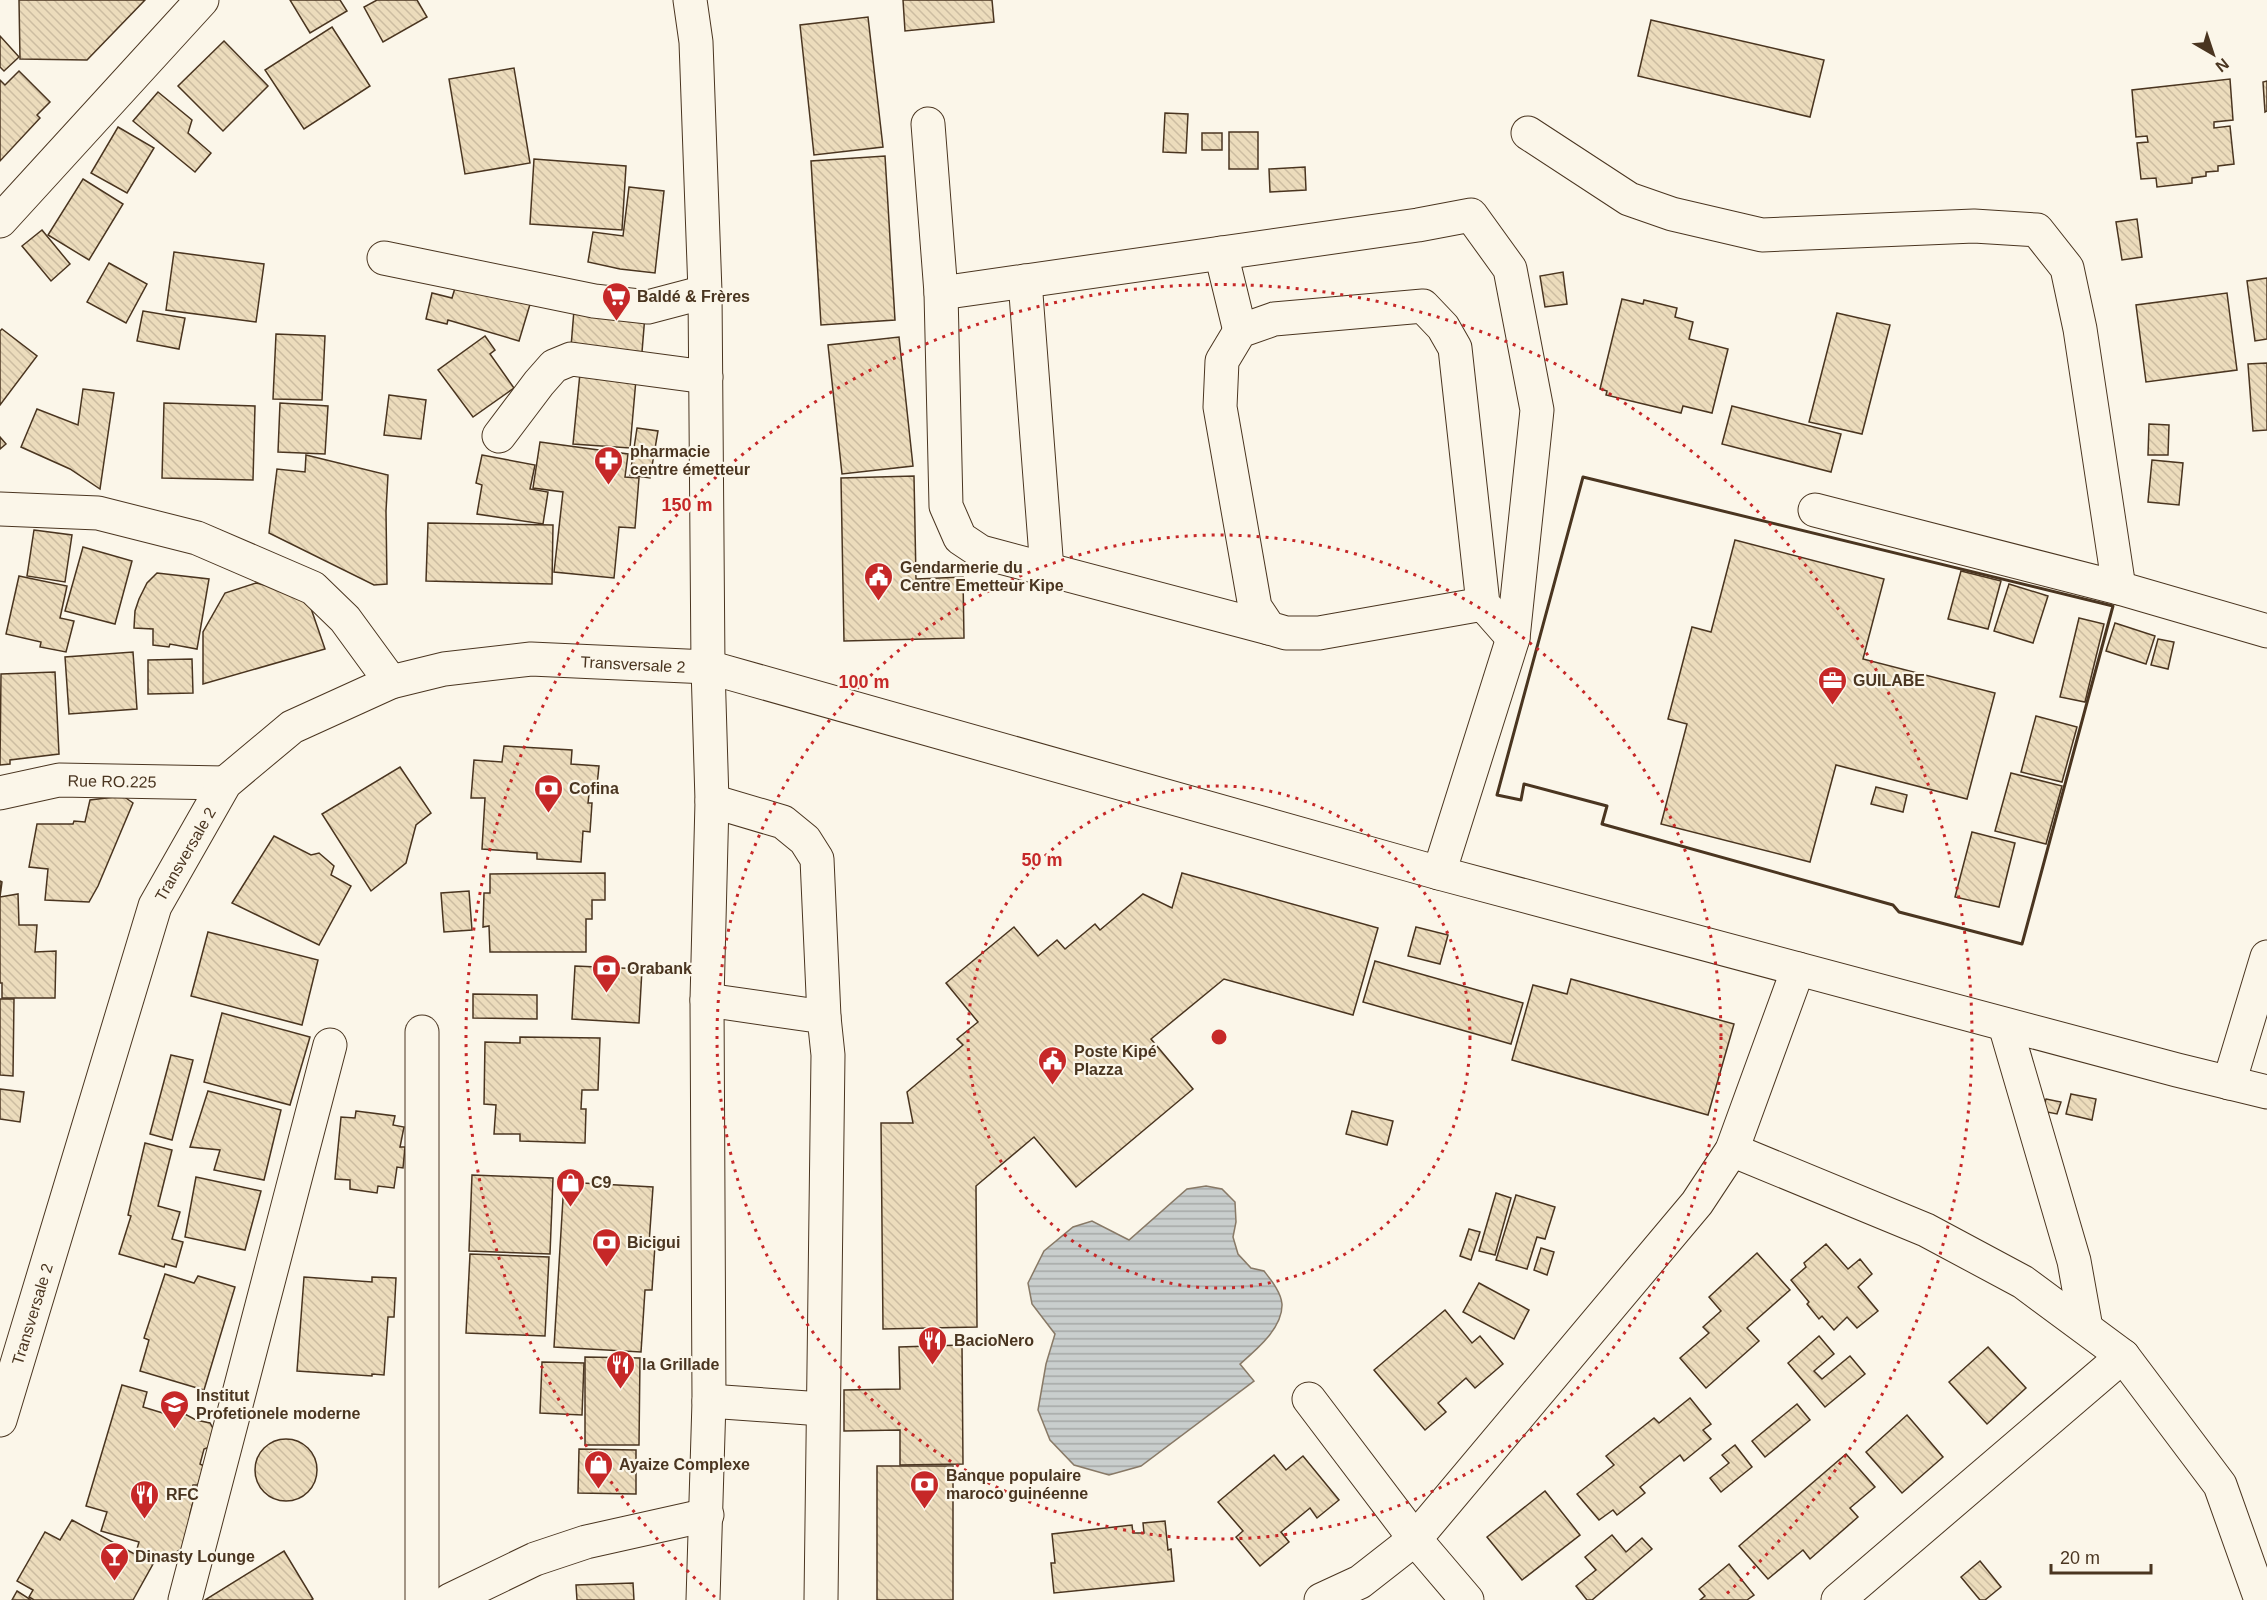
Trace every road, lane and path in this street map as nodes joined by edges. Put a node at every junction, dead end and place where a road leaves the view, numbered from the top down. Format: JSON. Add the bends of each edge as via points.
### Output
{"nodes":[{"id":1,"x":202,"y":0,"type":"edge"},
{"id":2,"x":690,"y":0,"type":"edge"},
{"id":3,"x":928,"y":124,"type":"dead end"},
{"id":4,"x":1528,"y":133,"type":"dead end"},
{"id":5,"x":0,"y":221,"type":"edge"},
{"id":6,"x":1221,"y":253,"type":"junction"},
{"id":7,"x":384,"y":258,"type":"dead end"},
{"id":8,"x":1025,"y":281,"type":"junction"},
{"id":9,"x":705,"y":292,"type":"junction"},
{"id":10,"x":941,"y":293,"type":"junction"},
{"id":11,"x":1240,"y":331,"type":"junction"},
{"id":12,"x":706,"y":377,"type":"junction"},
{"id":13,"x":499,"y":436,"type":"dead end"},
{"id":14,"x":0,"y":509,"type":"edge"},
{"id":15,"x":1815,"y":510,"type":"dead end"},
{"id":16,"x":1047,"y":570,"type":"junction"},
{"id":17,"x":2119,"y":588,"type":"junction"},
{"id":18,"x":1484,"y":604,"type":"junction"},
{"id":19,"x":1269,"y":628,"type":"junction"},
{"id":20,"x":2267,"y":631,"type":"edge"},
{"id":21,"x":1513,"y":638,"type":"junction"},
{"id":22,"x":708,"y":667,"type":"junction"},
{"id":23,"x":392,"y":682,"type":"junction"},
{"id":24,"x":225,"y":783,"type":"junction"},
{"id":25,"x":0,"y":793,"type":"edge"},
{"id":26,"x":712,"y":801,"type":"junction"},
{"id":27,"x":1439,"y":873,"type":"junction"},
{"id":28,"x":2267,"y":957,"type":"edge"},
{"id":29,"x":1798,"y":969,"type":"junction"},
{"id":30,"x":707,"y":1000,"type":"junction"},
{"id":31,"x":824,"y":1017,"type":"junction"},
{"id":32,"x":2005,"y":1025,"type":"junction"},
{"id":33,"x":422,"y":1032,"type":"dead end"},
{"id":34,"x":330,"y":1045,"type":"dead end"},
{"id":35,"x":2229,"y":1083,"type":"junction"},
{"id":36,"x":2267,"y":1092,"type":"edge"},
{"id":37,"x":1732,"y":1150,"type":"junction"},
{"id":38,"x":2086,"y":1328,"type":"junction"},
{"id":39,"x":2123,"y":1356,"type":"junction"},
{"id":40,"x":1309,"y":1399,"type":"dead end"},
{"id":41,"x":709,"y":1401,"type":"junction"},
{"id":42,"x":822,"y":1409,"type":"junction"},
{"id":43,"x":0,"y":1420,"type":"edge"},
{"id":44,"x":707,"y":1515,"type":"junction"},
{"id":45,"x":1415,"y":1539,"type":"junction"},
{"id":46,"x":185,"y":1600,"type":"edge"},
{"id":47,"x":422,"y":1600,"type":"edge"},
{"id":48,"x":450,"y":1600,"type":"edge"},
{"id":49,"x":703,"y":1600,"type":"edge"},
{"id":50,"x":821,"y":1600,"type":"edge"},
{"id":51,"x":1321,"y":1600,"type":"edge"},
{"id":52,"x":1467,"y":1600,"type":"edge"},
{"id":53,"x":1838,"y":1600,"type":"edge"},
{"id":54,"x":2261,"y":1600,"type":"edge"}],
"edges":[{"from":1,"to":5,"type":"street"},
{"from":2,"to":9,"type":"street","via":[[696,42]]},
{"from":3,"to":10,"type":"street"},
{"from":4,"to":17,"type":"street","via":[[1629,199],[1672,214],[1762,235],[1974,226],[2037,230],[2067,268],[2080,329]]},
{"from":6,"to":8,"type":"street"},
{"from":6,"to":11,"type":"street"},
{"from":6,"to":21,"type":"street","via":[[1471,215],[1510,269],[1537,410]]},
{"from":7,"to":9,"type":"street","via":[[594,301],[648,307]]},
{"from":8,"to":10,"type":"street"},
{"from":8,"to":16,"type":"street"},
{"from":9,"to":12,"type":"street"},
{"from":10,"to":16,"type":"street","via":[[946,506],[960,538],[981,552]]},
{"from":11,"to":18,"type":"street","via":[[1274,319],[1423,306],[1443,327],[1455,348]]},
{"from":11,"to":19,"type":"street","via":[[1222,361],[1220,407],[1256,607]]},
{"from":12,"to":13,"type":"street","via":[[571,359],[554,366]]},
{"from":12,"to":22,"type":"street"},
{"from":14,"to":23,"type":"street","via":[[98,513],[131,521],[197,538],[302,583],[313,588],[345,619]]},
{"from":15,"to":17,"type":"street"},
{"from":16,"to":19,"type":"street"},
{"from":17,"to":20,"type":"street"},
{"from":18,"to":19,"type":"street","via":[[1319,633],[1286,633]]},
{"from":18,"to":21,"type":"street"},
{"from":21,"to":27,"type":"street"},
{"from":22,"to":23,"type":"street","name":"Transversale 2","via":[[531,659],[444,669]]},
{"from":22,"to":26,"type":"street"},
{"from":22,"to":27,"type":"street","name":"Transversale 2"},
{"from":23,"to":24,"type":"street","name":"Transversale 2","via":[[292,727]]},
{"from":24,"to":25,"type":"street","name":"Rue RO.225","via":[[59,780]]},
{"from":24,"to":43,"type":"street","name":"Transversale 2","via":[[155,906]]},
{"from":26,"to":30,"type":"street"},
{"from":26,"to":31,"type":"street","via":[[783,822],[805,840],[817,859]]},
{"from":27,"to":29,"type":"street","name":"Transversale 2"},
{"from":28,"to":35,"type":"street"},
{"from":29,"to":32,"type":"street","name":"Transversale 2"},
{"from":29,"to":37,"type":"street"},
{"from":30,"to":31,"type":"street"},
{"from":30,"to":41,"type":"street"},
{"from":31,"to":42,"type":"street","via":[[828,1055]]},
{"from":32,"to":35,"type":"street","name":"Transversale 2"},
{"from":32,"to":38,"type":"street","via":[[2074,1261]]},
{"from":33,"to":47,"type":"street"},
{"from":34,"to":46,"type":"street"},
{"from":35,"to":36,"type":"street","name":"Transversale 2"},
{"from":37,"to":38,"type":"street","via":[[1926,1230],[2023,1282]]},
{"from":37,"to":45,"type":"street","via":[[1697,1203]]},
{"from":38,"to":39,"type":"street"},
{"from":39,"to":53,"type":"street"},
{"from":39,"to":54,"type":"street","via":[[2220,1485]]},
{"from":40,"to":45,"type":"street"},
{"from":41,"to":42,"type":"street"},
{"from":41,"to":44,"type":"street"},
{"from":42,"to":50,"type":"street"},
{"from":44,"to":48,"type":"street","via":[[585,1542],[535,1559]]},
{"from":44,"to":49,"type":"street"},
{"from":45,"to":51,"type":"street","via":[[1360,1582]]},
{"from":45,"to":52,"type":"street"}]}
